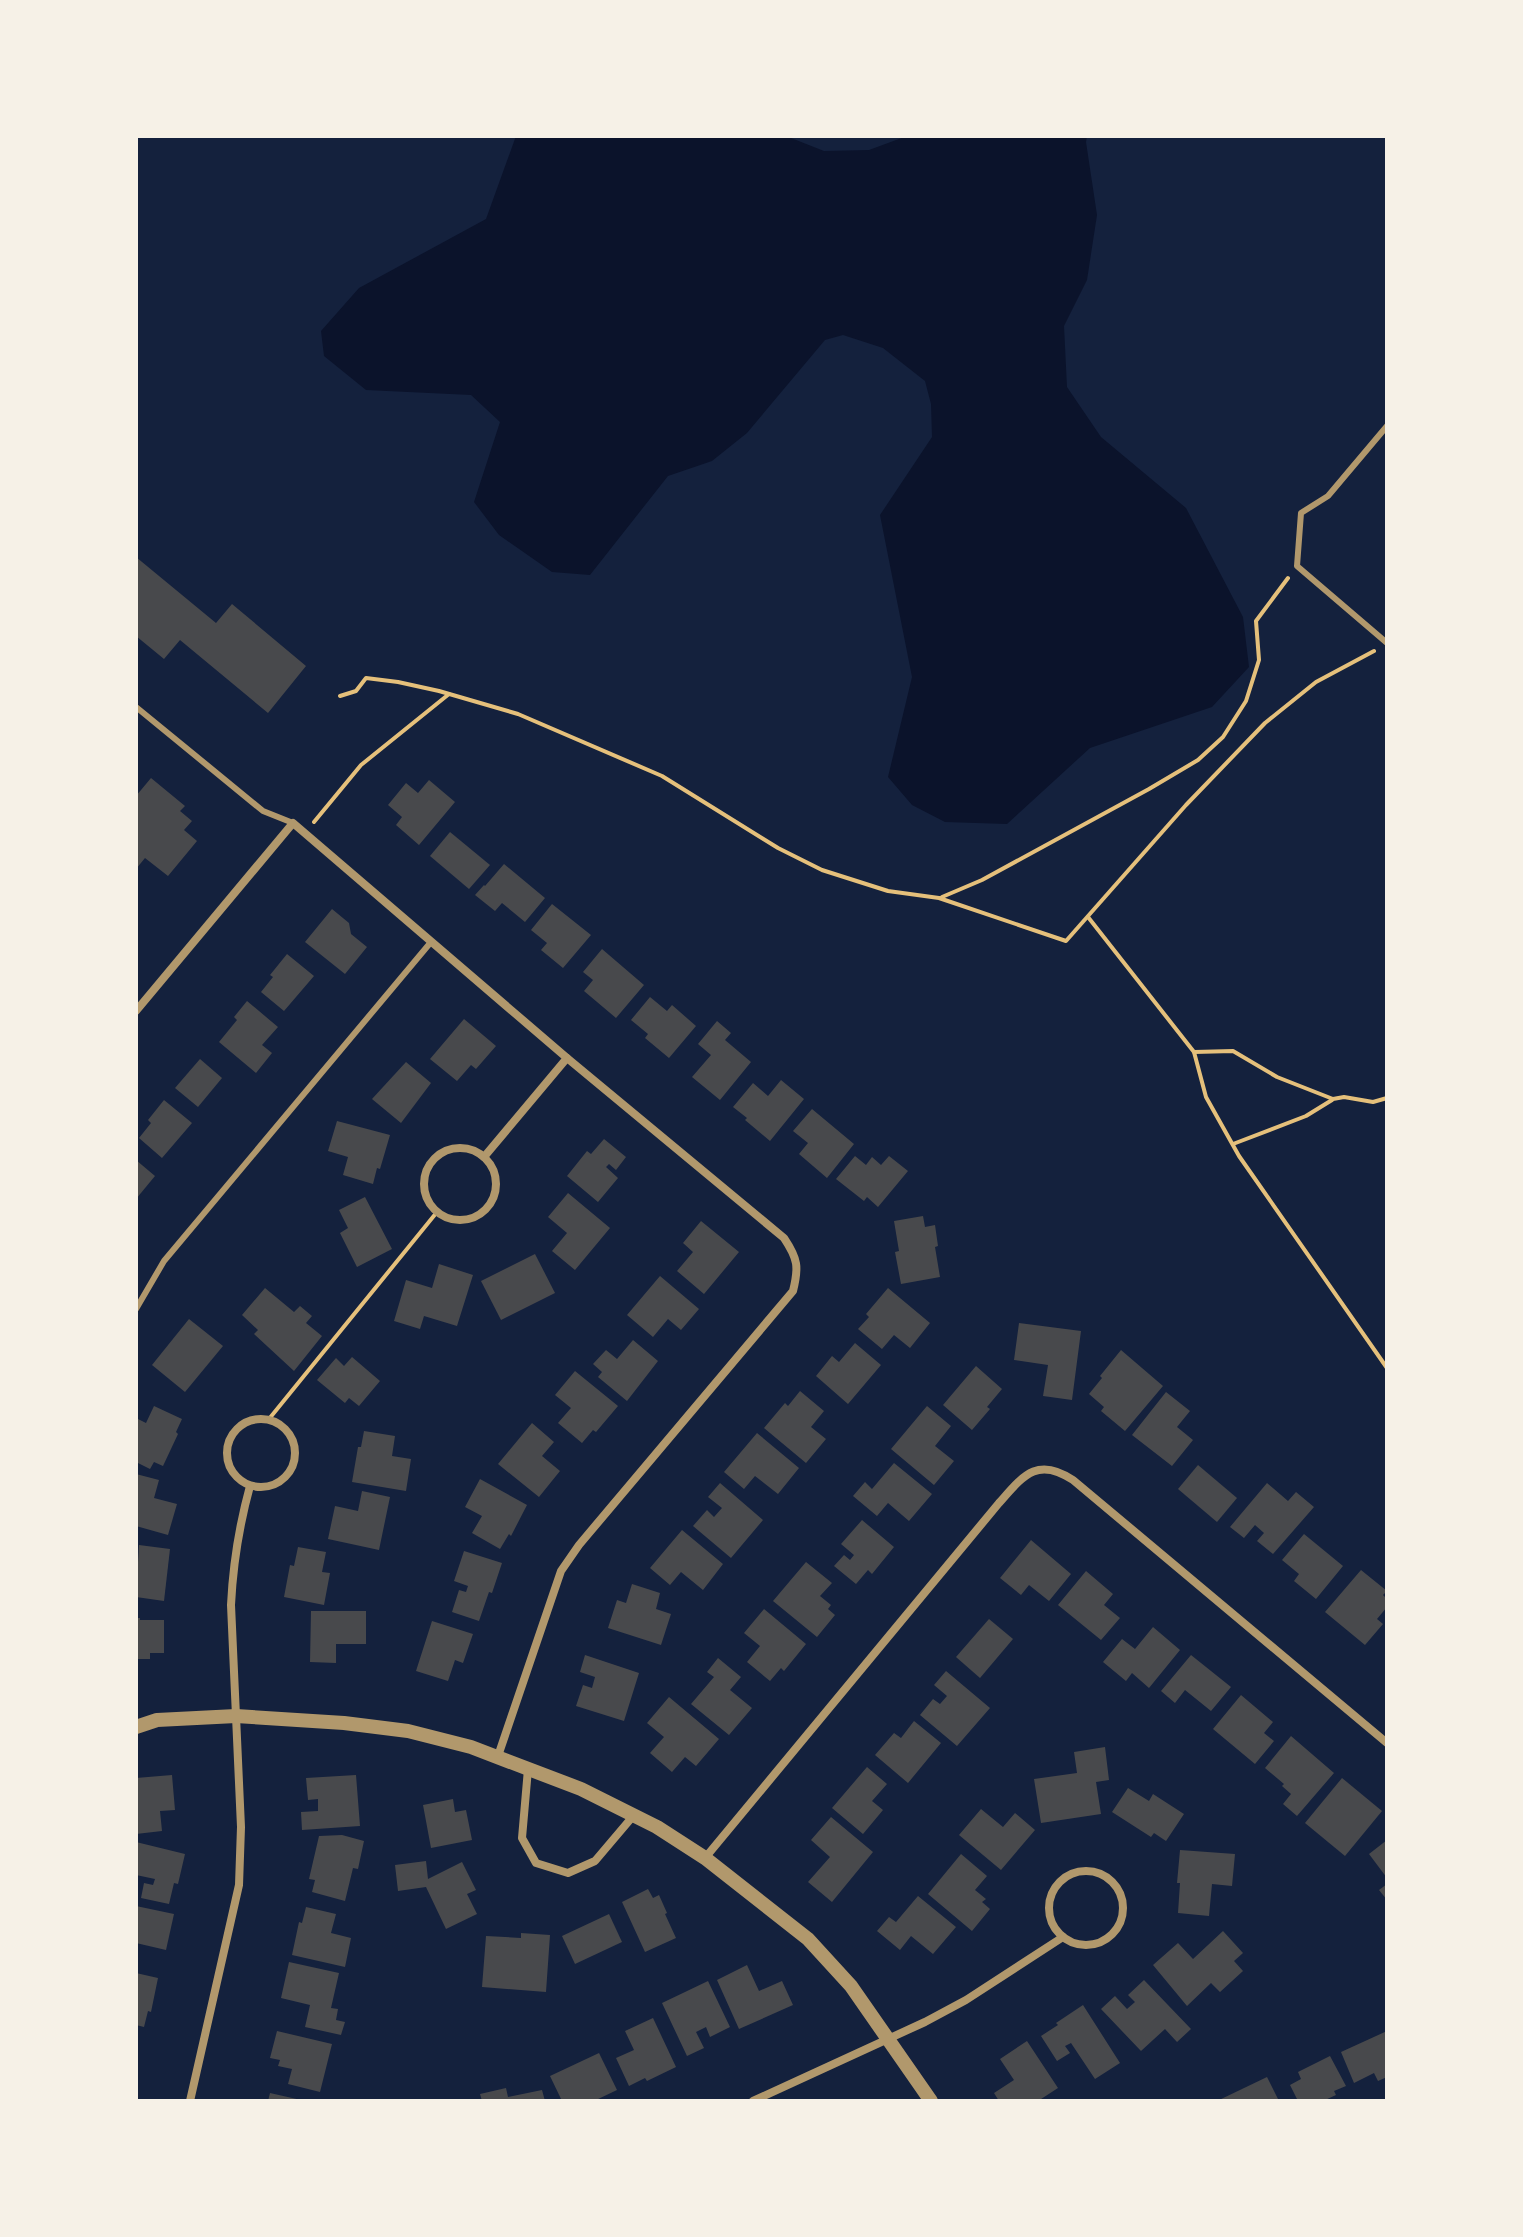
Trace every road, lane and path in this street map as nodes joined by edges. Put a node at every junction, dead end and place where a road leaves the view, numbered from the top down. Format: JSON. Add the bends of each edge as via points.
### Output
{"nodes":[{"id":1,"x":1387,"y":426,"type":"edge"},
{"id":2,"x":1297,"y":566,"type":"junction"},
{"id":3,"x":1387,"y":643,"type":"edge"},
{"id":4,"x":1375,"y":651,"type":"dead end"},
{"id":5,"x":449,"y":694,"type":"junction"},
{"id":6,"x":340,"y":696,"type":"dead end"},
{"id":7,"x":136,"y":707,"type":"edge"},
{"id":8,"x":293,"y":823,"type":"junction"},
{"id":9,"x":305,"y":834,"type":"junction"},
{"id":10,"x":939,"y":898,"type":"junction"},
{"id":11,"x":1088,"y":917,"type":"junction"},
{"id":12,"x":431,"y":942,"type":"junction"},
{"id":13,"x":136,"y":1011,"type":"edge"},
{"id":14,"x":1194,"y":1052,"type":"junction"},
{"id":15,"x":567,"y":1058,"type":"junction"},
{"id":16,"x":1387,"y":1098,"type":"edge"},
{"id":17,"x":1333,"y":1099,"type":"junction"},
{"id":18,"x":1233,"y":1144,"type":"junction"},
{"id":19,"x":484,"y":1157,"type":"junction"},
{"id":20,"x":437,"y":1212,"type":"junction"},
{"id":21,"x":136,"y":1309,"type":"edge"},
{"id":22,"x":1387,"y":1368,"type":"edge"},
{"id":23,"x":269,"y":1419,"type":"junction"},
{"id":24,"x":250,"y":1486,"type":"junction"},
{"id":25,"x":136,"y":1714,"type":"edge"},
{"id":26,"x":236,"y":1716,"type":"junction"},
{"id":27,"x":157,"y":1720,"type":"junction"},
{"id":28,"x":136,"y":1727,"type":"edge"},
{"id":29,"x":1387,"y":1743,"type":"edge"},
{"id":30,"x":498,"y":1756,"type":"junction"},
{"id":31,"x":528,"y":1769,"type":"junction"},
{"id":32,"x":634,"y":1815,"type":"junction"},
{"id":33,"x":705,"y":1858,"type":"junction"},
{"id":34,"x":1063,"y":1937,"type":"junction"},
{"id":35,"x":889,"y":2039,"type":"junction"},
{"id":36,"x":190,"y":2101,"type":"edge"},
{"id":37,"x":753,"y":2101,"type":"edge"},
{"id":38,"x":931,"y":2101,"type":"edge"}],
"edges":[{"from":1,"to":2,"type":"lane","via":[[1328,496],[1301,513]]},
{"from":2,"to":3,"type":"lane"},
{"from":2,"to":10,"type":"path","via":[[1256,621],[1259,660],[1246,701],[1223,737],[1198,760],[1149,789]]},
{"from":4,"to":11,"type":"path","via":[[1316,682],[1265,723]]},
{"from":5,"to":6,"type":"path","via":[[366,678],[356,691]]},
{"from":5,"to":9,"type":"path","via":[[361,765]]},
{"from":5,"to":10,"type":"path","via":[[518,714],[662,776],[822,870],[888,891]]},
{"from":7,"to":8,"type":"lane","via":[[263,811]]},
{"from":8,"to":9,"type":"street"},
{"from":8,"to":13,"type":"street"},
{"from":9,"to":12,"type":"street"},
{"from":10,"to":11,"type":"path","via":[[1066,941]]},
{"from":11,"to":14,"type":"path"},
{"from":12,"to":15,"type":"street"},
{"from":12,"to":21,"type":"lane","via":[[164,1261]]},
{"from":14,"to":17,"type":"path","via":[[1233,1051],[1277,1077]]},
{"from":14,"to":18,"type":"path","via":[[1206,1097]]},
{"from":15,"to":19,"type":"street"},
{"from":15,"to":30,"type":"street","via":[[784,1238],[795,1254],[797,1272],[793,1291],[776,1313],[561,1571]]},
{"from":16,"to":17,"type":"path"},
{"from":17,"to":18,"type":"path","via":[[1306,1116]]},
{"from":18,"to":22,"type":"path"},
{"from":19,"to":20,"type":"street","via":[[463,1149],[433,1161],[425,1182]]},
{"from":19,"to":20,"type":"street","via":[[496,1178],[492,1202],[473,1218],[448,1218]]},
{"from":20,"to":23,"type":"path"},
{"from":23,"to":24,"type":"street","via":[[246,1421],[229,1438],[231,1472]]},
{"from":23,"to":24,"type":"street","via":[[288,1431],[294,1462],[282,1480]]},
{"from":24,"to":26,"type":"street","via":[[232,1572]]},
{"from":25,"to":27,"type":"street"},
{"from":26,"to":27,"type":"street"},
{"from":26,"to":30,"type":"street","via":[[408,1731]]},
{"from":26,"to":36,"type":"street","via":[[239,1885]]},
{"from":27,"to":28,"type":"street"},
{"from":29,"to":33,"type":"street","via":[[1073,1480],[1043,1468],[1021,1479],[999,1503]]},
{"from":30,"to":31,"type":"street"},
{"from":31,"to":32,"type":"street"},
{"from":31,"to":32,"type":"street","via":[[522,1838],[536,1863],[568,1873],[595,1861]]},
{"from":32,"to":33,"type":"street"},
{"from":33,"to":35,"type":"street","via":[[808,1939]]},
{"from":34,"to":34,"type":"street","via":[[1085,1945],[1115,1930],[1123,1908],[1107,1877],[1083,1871],[1060,1880],[1049,1916]]},
{"from":34,"to":35,"type":"street","via":[[966,2000]]},
{"from":35,"to":37,"type":"street"},
{"from":35,"to":38,"type":"street"}]}
